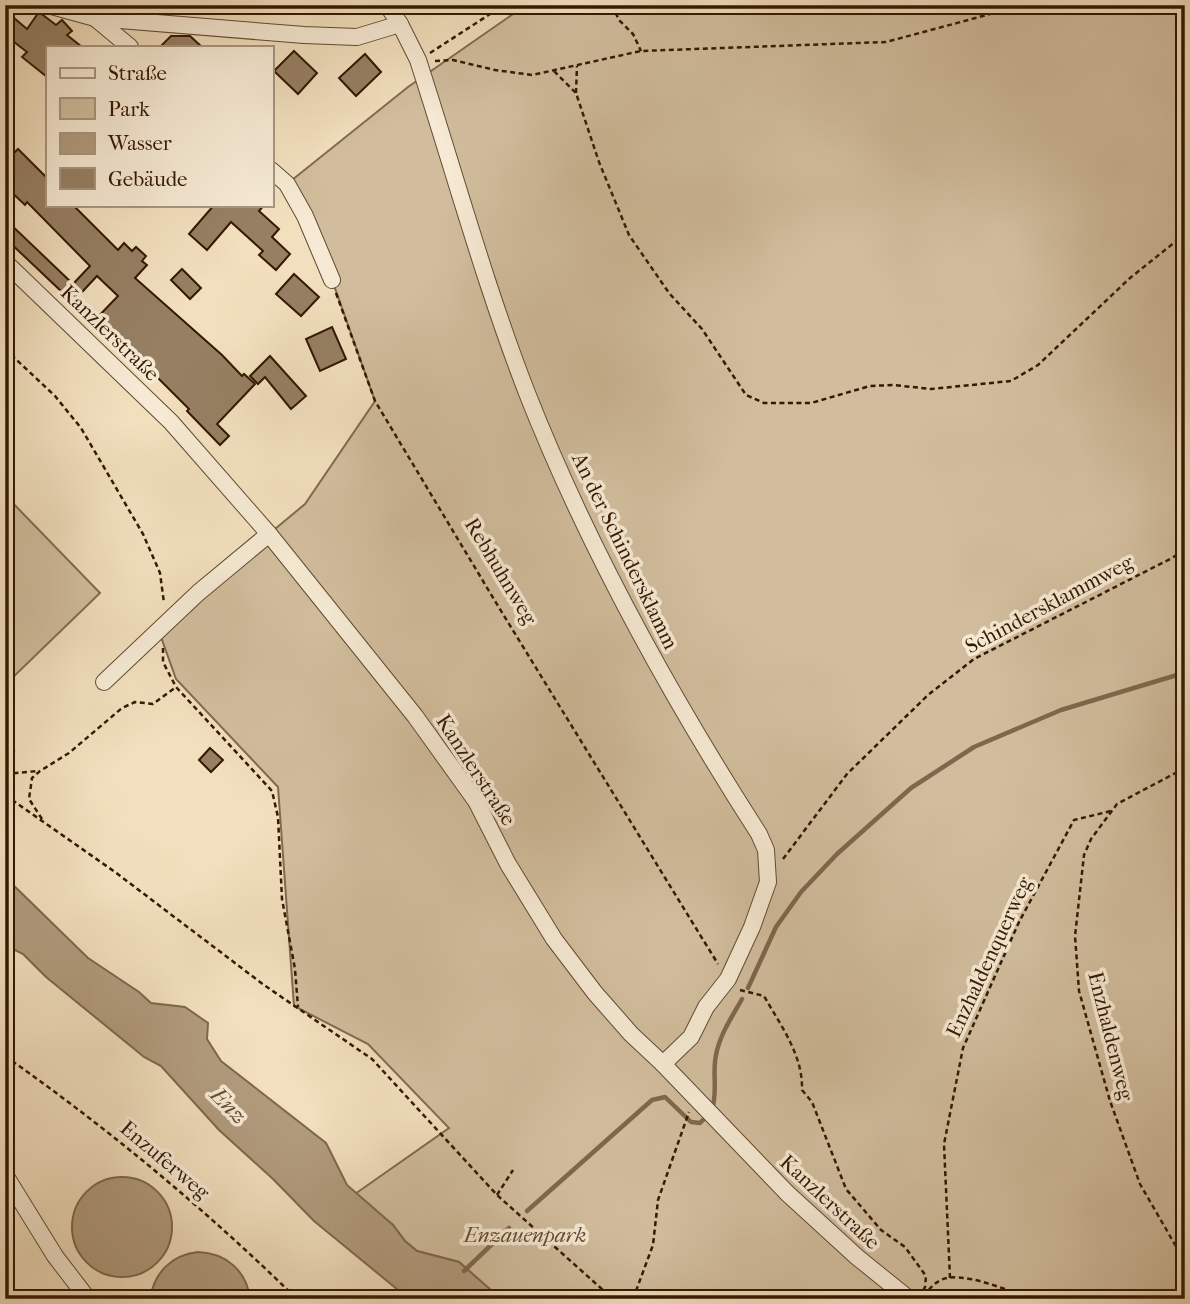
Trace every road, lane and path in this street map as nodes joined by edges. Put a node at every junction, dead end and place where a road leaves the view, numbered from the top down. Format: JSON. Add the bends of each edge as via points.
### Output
{"nodes":[{"id":1,"x":48,"y":5,"type":"edge"},
{"id":2,"x":387,"y":5,"type":"edge"},
{"id":3,"x":504,"y":5,"type":"edge"},
{"id":4,"x":612,"y":5,"type":"edge"},
{"id":5,"x":1024,"y":5,"type":"edge"},
{"id":6,"x":95,"y":18,"type":"junction"},
{"id":7,"x":400,"y":24,"type":"junction"},
{"id":8,"x":129,"y":46,"type":"edge"},
{"id":9,"x":641,"y":51,"type":"junction"},
{"id":10,"x":418,"y":60,"type":"junction"},
{"id":11,"x":577,"y":66,"type":"junction"},
{"id":12,"x":554,"y":71,"type":"junction"},
{"id":13,"x":576,"y":93,"type":"junction"},
{"id":14,"x":273,"y":172,"type":"edge"},
{"id":15,"x":1185,"y":234,"type":"edge"},
{"id":16,"x":5,"y":262,"type":"edge"},
{"id":17,"x":332,"y":280,"type":"joint"},
{"id":18,"x":5,"y":349,"type":"edge"},
{"id":19,"x":269,"y":534,"type":"junction"},
{"id":20,"x":1185,"y":549,"type":"edge"},
{"id":21,"x":164,"y":626,"type":"junction"},
{"id":22,"x":104,"y":682,"type":"dead end"},
{"id":23,"x":176,"y":687,"type":"junction"},
{"id":24,"x":16,"y":748,"type":"dead end"},
{"id":25,"x":5,"y":761,"type":"edge"},
{"id":26,"x":1185,"y":768,"type":"edge"},
{"id":27,"x":40,"y":771,"type":"junction"},
{"id":28,"x":5,"y":774,"type":"edge"},
{"id":29,"x":5,"y":795,"type":"edge"},
{"id":30,"x":1111,"y":811,"type":"junction"},
{"id":31,"x":43,"y":820,"type":"junction"},
{"id":32,"x":768,"y":882,"type":"junction"},
{"id":33,"x":728,"y":979,"type":"junction"},
{"id":34,"x":298,"y":1007,"type":"junction"},
{"id":35,"x":5,"y":1056,"type":"edge"},
{"id":36,"x":663,"y":1064,"type":"junction"},
{"id":37,"x":688,"y":1115,"type":"dead end"},
{"id":38,"x":513,"y":1170,"type":"dead end"},
{"id":39,"x":5,"y":1175,"type":"edge"},
{"id":40,"x":497,"y":1195,"type":"junction"},
{"id":41,"x":1185,"y":1262,"type":"edge"},
{"id":42,"x":950,"y":1278,"type":"junction"},
{"id":43,"x":88,"y":1299,"type":"edge"},
{"id":44,"x":297,"y":1299,"type":"edge"},
{"id":45,"x":613,"y":1299,"type":"edge"},
{"id":46,"x":633,"y":1299,"type":"edge"},
{"id":47,"x":655,"y":1299,"type":"edge"},
{"id":48,"x":690,"y":1299,"type":"edge"},
{"id":49,"x":909,"y":1299,"type":"edge"},
{"id":50,"x":920,"y":1299,"type":"edge"},
{"id":51,"x":1034,"y":1299,"type":"edge"}],
"edges":[{"from":1,"to":6,"type":"street"},
{"from":2,"to":7,"type":"street","name":"An der Schindersklamm"},
{"from":3,"to":10,"type":"path"},
{"from":4,"to":9,"type":"path"},
{"from":5,"to":9,"type":"path","via":[[886,43]]},
{"from":6,"to":7,"type":"street","via":[[357,37]]},
{"from":6,"to":8,"type":"street"},
{"from":7,"to":10,"type":"street","name":"An der Schindersklamm"},
{"from":9,"to":11,"type":"path"},
{"from":10,"to":12,"type":"path","via":[[453,60],[532,75]]},
{"from":10,"to":32,"type":"street","name":"An der Schindersklamm","via":[[528,395],[610,578],[676,700],[759,834],[766,850]]},
{"from":11,"to":12,"type":"path"},
{"from":11,"to":13,"type":"path"},
{"from":12,"to":13,"type":"path"},
{"from":13,"to":15,"type":"path","via":[[629,235],[746,395],[764,403],[811,403],[870,386],[931,389],[1011,381],[1038,365],[1102,303]]},
{"from":14,"to":17,"type":"street","via":[[287,184],[305,216]]},
{"from":16,"to":19,"type":"street","name":"Kanzlerstraße","via":[[171,422]]},
{"from":17,"to":33,"type":"path","name":"Rebhuhnweg","via":[[375,401]]},
{"from":18,"to":21,"type":"path","via":[[70,412],[130,509],[160,573]]},
{"from":19,"to":21,"type":"street"},
{"from":19,"to":36,"type":"street","name":"Kanzlerstraße","via":[[415,716],[476,801],[554,939],[595,993]]},
{"from":20,"to":32,"type":"path","name":"Schindersklammweg","via":[[983,654],[928,695],[847,774]]},
{"from":21,"to":22,"type":"street"},
{"from":21,"to":23,"type":"path","via":[[163,662]]},
{"from":23,"to":27,"type":"path","via":[[153,704],[135,702],[122,708]]},
{"from":23,"to":34,"type":"path","via":[[272,791]]},
{"from":24,"to":25,"type":"path"},
{"from":26,"to":30,"type":"path","name":"Enzhaldenweg"},
{"from":27,"to":28,"type":"path"},
{"from":27,"to":31,"type":"path","via":[[31,782],[29,799]]},
{"from":29,"to":31,"type":"path"},
{"from":30,"to":41,"type":"path","name":"Enzhaldenweg","via":[[1084,855],[1074,936],[1079,991],[1110,1101],[1140,1184]]},
{"from":30,"to":42,"type":"path","name":"Enzhaldenquerweg","via":[[1073,820],[1019,922],[962,1048],[944,1144]]},
{"from":31,"to":34,"type":"path"},
{"from":32,"to":33,"type":"street","name":"An der Schindersklamm"},
{"from":33,"to":36,"type":"street","name":"An der Schindersklamm","via":[[691,1037]]},
{"from":33,"to":50,"type":"path","via":[[742,993],[764,996],[796,1054],[803,1073],[802,1090],[812,1102],[846,1189],[881,1230],[905,1247],[926,1276]]},
{"from":34,"to":40,"type":"path","via":[[372,1059]]},
{"from":35,"to":44,"type":"path","name":"Enzuferweg","via":[[127,1147]]},
{"from":36,"to":49,"type":"street","name":"Kanzlerstraße","via":[[787,1194]]},
{"from":37,"to":46,"type":"path","via":[[658,1200],[653,1245]]},
{"from":38,"to":40,"type":"path"},
{"from":39,"to":43,"type":"street","via":[[40,1234]]},
{"from":40,"to":45,"type":"path"},
{"from":42,"to":50,"type":"path","via":[[940,1280]]},
{"from":42,"to":51,"type":"path","via":[[982,1280]]},
{"from":47,"to":48,"type":"path"}]}
